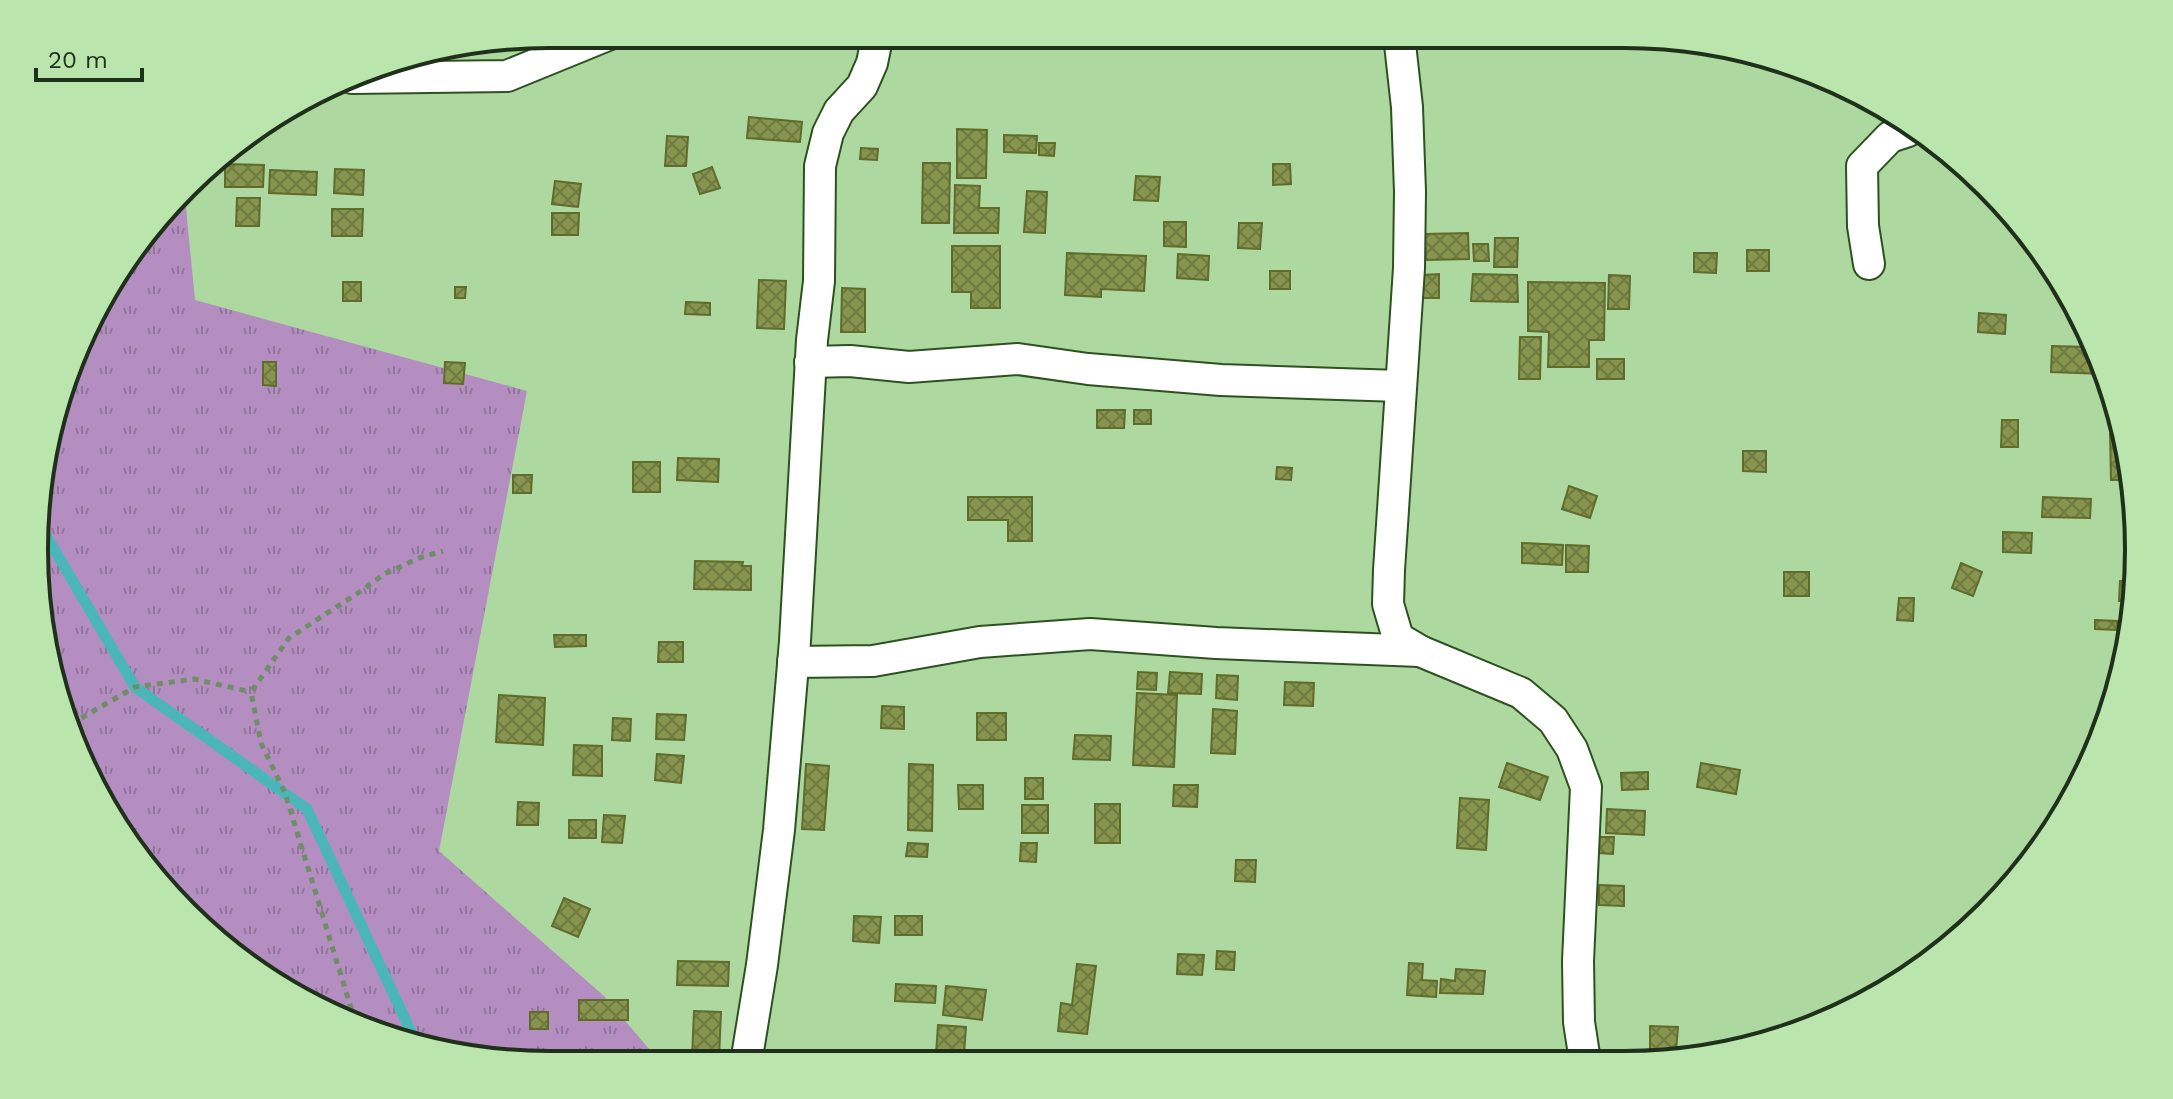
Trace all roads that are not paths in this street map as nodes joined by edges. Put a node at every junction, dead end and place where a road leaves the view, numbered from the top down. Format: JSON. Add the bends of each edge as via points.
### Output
{"nodes":[{"id":1,"x":576,"y":48,"type":"edge"},
{"id":2,"x":875,"y":48,"type":"edge"},
{"id":3,"x":1400,"y":48,"type":"edge"},
{"id":4,"x":381,"y":78,"type":"edge"},
{"id":5,"x":1902,"y":133,"type":"edge"},
{"id":6,"x":1869,"y":264,"type":"dead end"},
{"id":7,"x":810,"y":362,"type":"junction"},
{"id":8,"x":1400,"y":386,"type":"junction"},
{"id":9,"x":1420,"y":651,"type":"junction"},
{"id":10,"x":793,"y":662,"type":"junction"},
{"id":11,"x":748,"y":1051,"type":"edge"},
{"id":12,"x":1583,"y":1051,"type":"edge"}],
"edges":[{"from":1,"to":4,"type":"street","via":[[507,76]]},
{"from":2,"to":7,"type":"street","via":[[862,86],[828,133],[820,166],[819,281]]},
{"from":3,"to":8,"type":"street","via":[[1410,192]]},
{"from":5,"to":6,"type":"street","via":[[1890,137],[1862,166]]},
{"from":7,"to":8,"type":"street","via":[[909,367],[1018,359],[1221,380]]},
{"from":7,"to":10,"type":"street"},
{"from":8,"to":9,"type":"street","via":[[1388,604],[1398,638]]},
{"from":9,"to":10,"type":"street","via":[[1090,634],[980,642],[873,661]]},
{"from":9,"to":12,"type":"street","via":[[1521,693],[1553,720],[1572,749],[1586,787],[1578,961]]},
{"from":10,"to":11,"type":"street","via":[[779,830]]}]}
